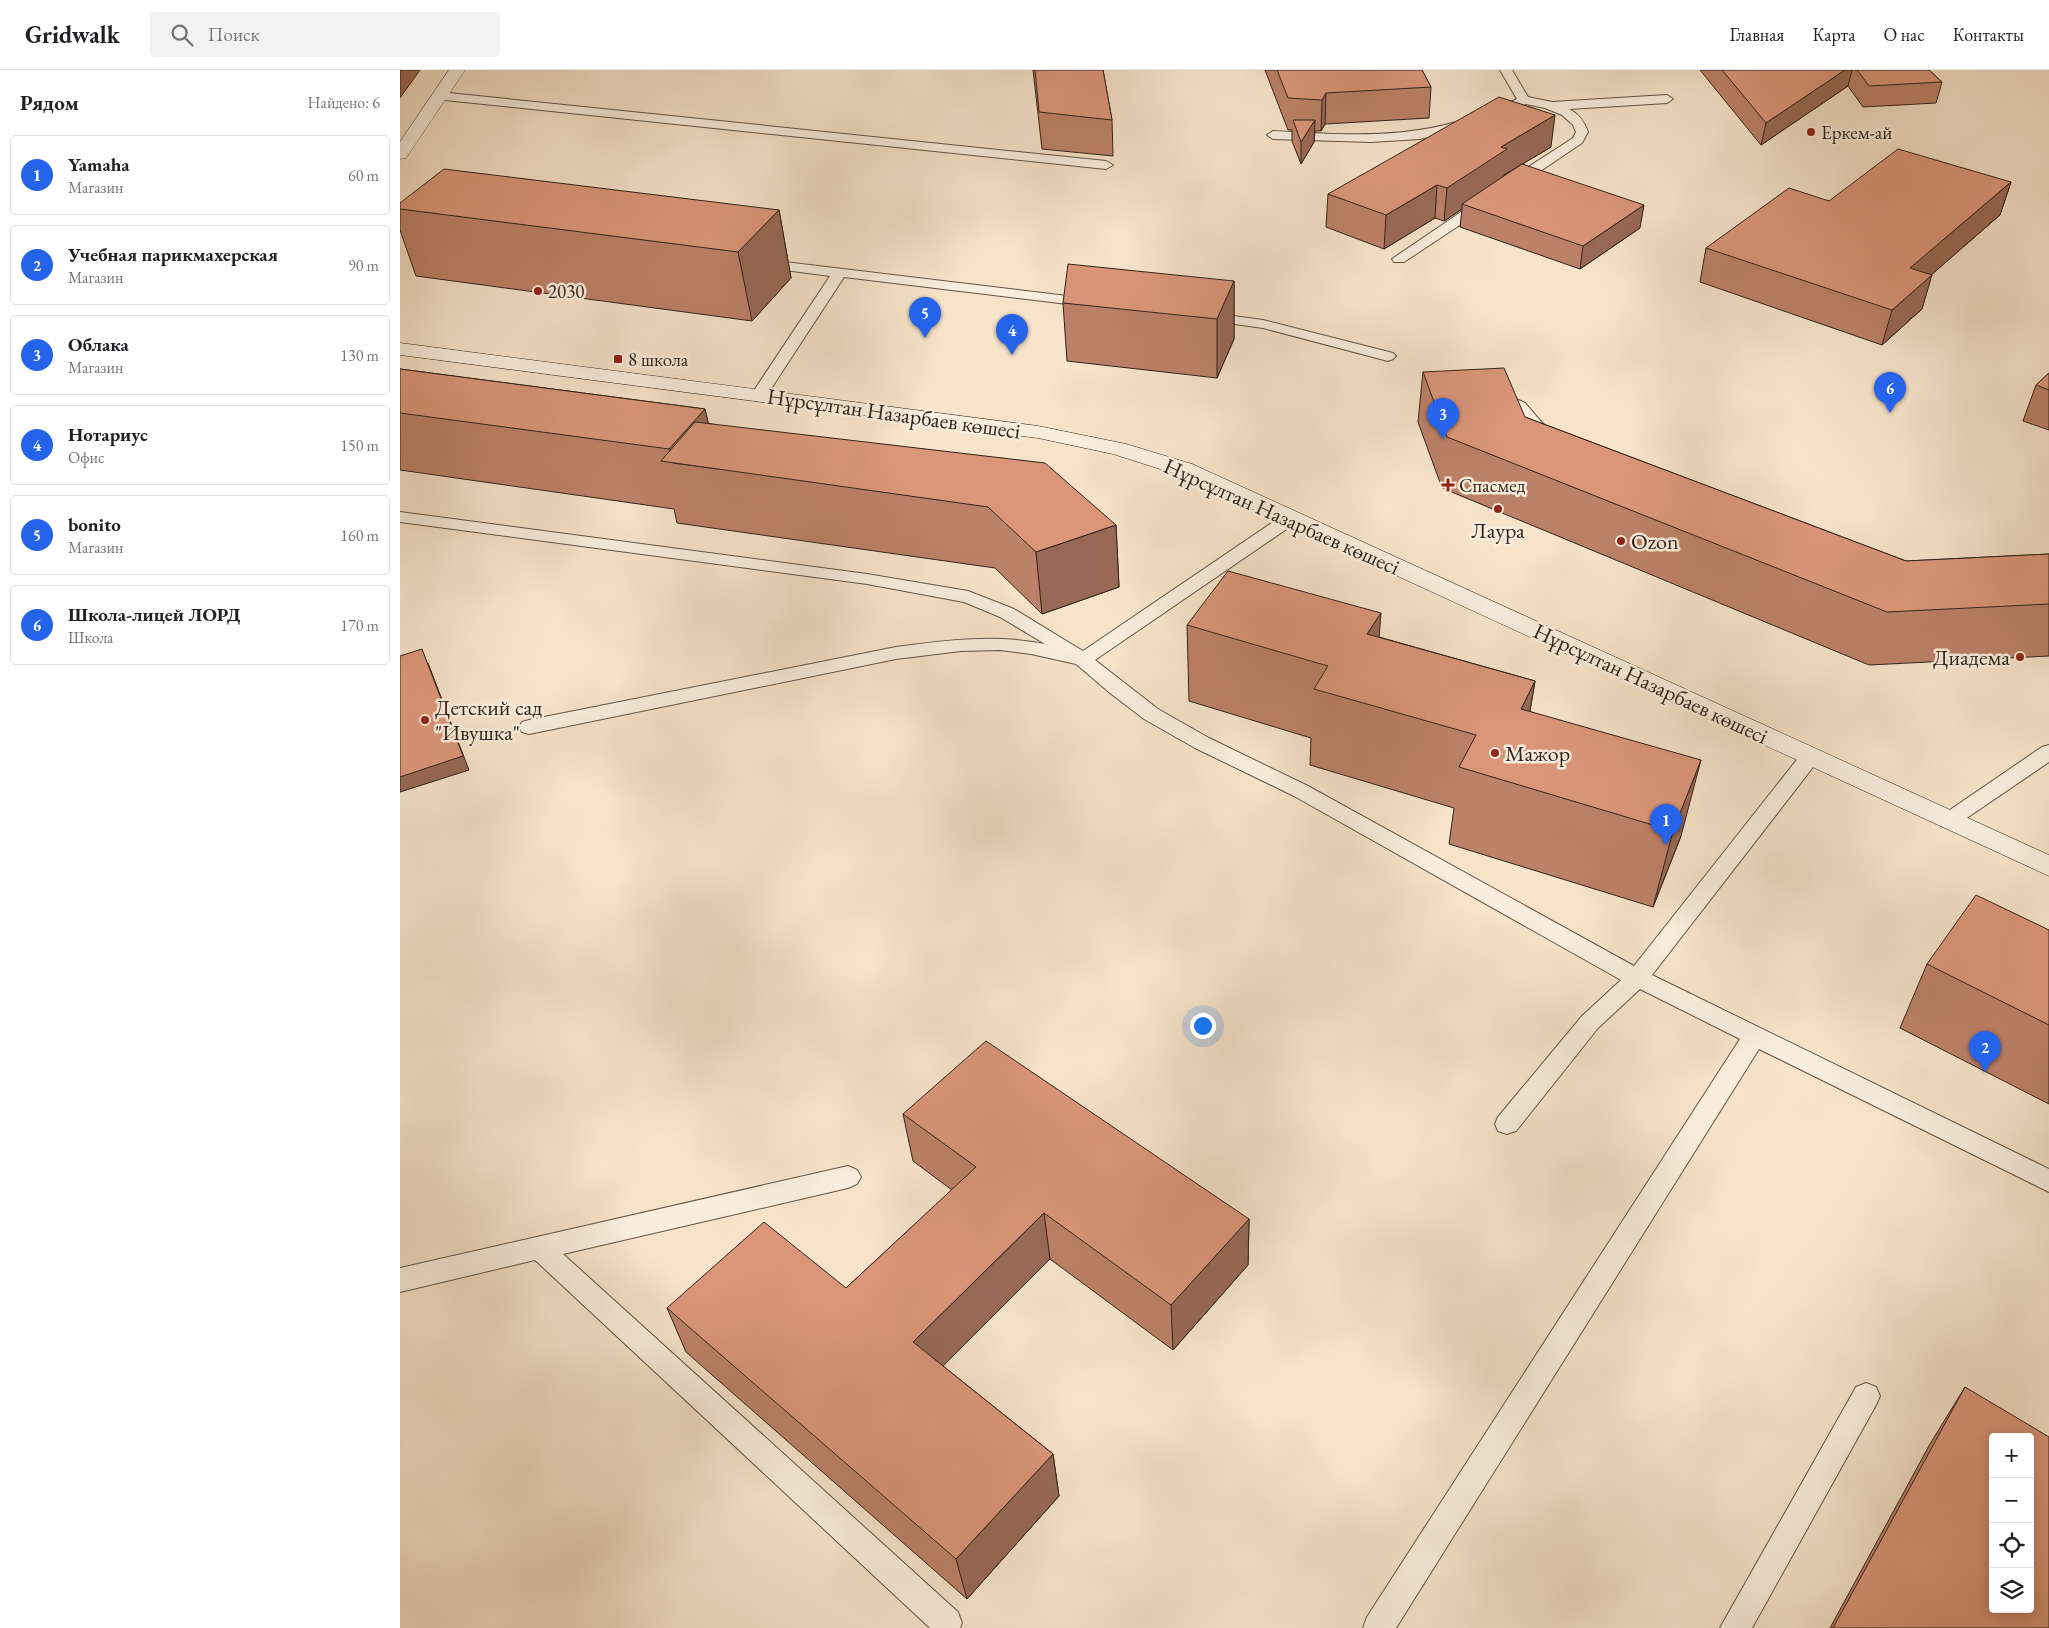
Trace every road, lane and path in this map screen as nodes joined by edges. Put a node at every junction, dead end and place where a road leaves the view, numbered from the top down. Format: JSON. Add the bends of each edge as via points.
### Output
{"nodes":[{"id":1,"x":456,"y":70,"type":"edge"},
{"id":2,"x":1506,"y":70,"type":"edge"},
{"id":3,"x":439,"y":96,"type":"junction"},
{"id":4,"x":1667,"y":99,"type":"dead end"},
{"id":5,"x":1524,"y":100,"type":"junction"},
{"id":6,"x":1551,"y":106,"type":"junction"},
{"id":7,"x":1273,"y":135,"type":"dead end"},
{"id":8,"x":400,"y":154,"type":"edge"},
{"id":9,"x":1106,"y":165,"type":"dead end"},
{"id":10,"x":1399,"y":259,"type":"dead end"},
{"id":11,"x":742,"y":260,"type":"edge"},
{"id":12,"x":840,"y":272,"type":"junction"},
{"id":13,"x":1106,"y":304,"type":"edge"},
{"id":14,"x":1194,"y":315,"type":"edge"},
{"id":15,"x":400,"y":349,"type":"edge"},
{"id":16,"x":1388,"y":356,"type":"dead end"},
{"id":17,"x":1484,"y":390,"type":"edge"},
{"id":18,"x":759,"y":395,"type":"junction"},
{"id":19,"x":1562,"y":453,"type":"edge"},
{"id":20,"x":400,"y":517,"type":"edge"},
{"id":21,"x":1291,"y":518,"type":"junction"},
{"id":22,"x":1083,"y":660,"type":"junction"},
{"id":23,"x":528,"y":726,"type":"dead end"},
{"id":24,"x":2049,"y":752,"type":"edge"},
{"id":25,"x":1810,"y":756,"type":"junction"},
{"id":26,"x":1948,"y":821,"type":"junction"},
{"id":27,"x":2049,"y":866,"type":"edge"},
{"id":28,"x":1637,"y":978,"type":"junction"},
{"id":29,"x":1754,"y":1036,"type":"junction"},
{"id":30,"x":1508,"y":1124,"type":"dead end"},
{"id":31,"x":848,"y":1177,"type":"dead end"},
{"id":32,"x":2049,"y":1182,"type":"edge"},
{"id":33,"x":539,"y":1248,"type":"junction"},
{"id":34,"x":400,"y":1280,"type":"edge"},
{"id":35,"x":1866,"y":1396,"type":"dead end"},
{"id":36,"x":947,"y":1623,"type":"dead end"},
{"id":37,"x":1378,"y":1628,"type":"edge"},
{"id":38,"x":1735,"y":1628,"type":"edge"}],
"edges":[{"from":1,"to":3,"type":"main road"},
{"from":2,"to":5,"type":"lane"},
{"from":3,"to":8,"type":"main road"},
{"from":3,"to":9,"type":"lane"},
{"from":4,"to":6,"type":"lane"},
{"from":5,"to":6,"type":"lane"},
{"from":5,"to":7,"type":"lane","via":[[1468,124],[1400,138]]},
{"from":6,"to":10,"type":"lane","via":[[1569,114],[1579,123],[1582,132],[1578,140]]},
{"from":11,"to":12,"type":"lane"},
{"from":12,"to":13,"type":"lane"},
{"from":12,"to":18,"type":"lane"},
{"from":14,"to":16,"type":"lane","via":[[1263,324]]},
{"from":15,"to":18,"type":"main road","name":"Нұрсұлтан Назарбаев көшесі"},
{"from":17,"to":19,"type":"lane","via":[[1519,406]]},
{"from":18,"to":21,"type":"main road","name":"Нұрсұлтан Назарбаев көшесі","via":[[1085,441],[1184,469]]},
{"from":20,"to":22,"type":"lane","via":[[867,579],[968,597],[1007,613]]},
{"from":21,"to":22,"type":"lane"},
{"from":21,"to":25,"type":"main road","name":"Нұрсұлтан Назарбаев көшесі"},
{"from":22,"to":23,"type":"lane","via":[[1001,644],[946,646],[896,653]]},
{"from":22,"to":28,"type":"lane","via":[[1151,714],[1202,743],[1301,791]]},
{"from":24,"to":26,"type":"lane"},
{"from":25,"to":26,"type":"main road","name":"Нұрсұлтан Назарбаев көшесі"},
{"from":25,"to":28,"type":"lane"},
{"from":26,"to":27,"type":"main road","name":"Нұрсұлтан Назарбаев көшесі"},
{"from":28,"to":29,"type":"lane"},
{"from":28,"to":30,"type":"lane","via":[[1590,1022]]},
{"from":29,"to":32,"type":"lane"},
{"from":29,"to":37,"type":"lane"},
{"from":31,"to":33,"type":"lane"},
{"from":33,"to":34,"type":"lane"},
{"from":33,"to":36,"type":"lane"},
{"from":35,"to":38,"type":"lane"}]}
